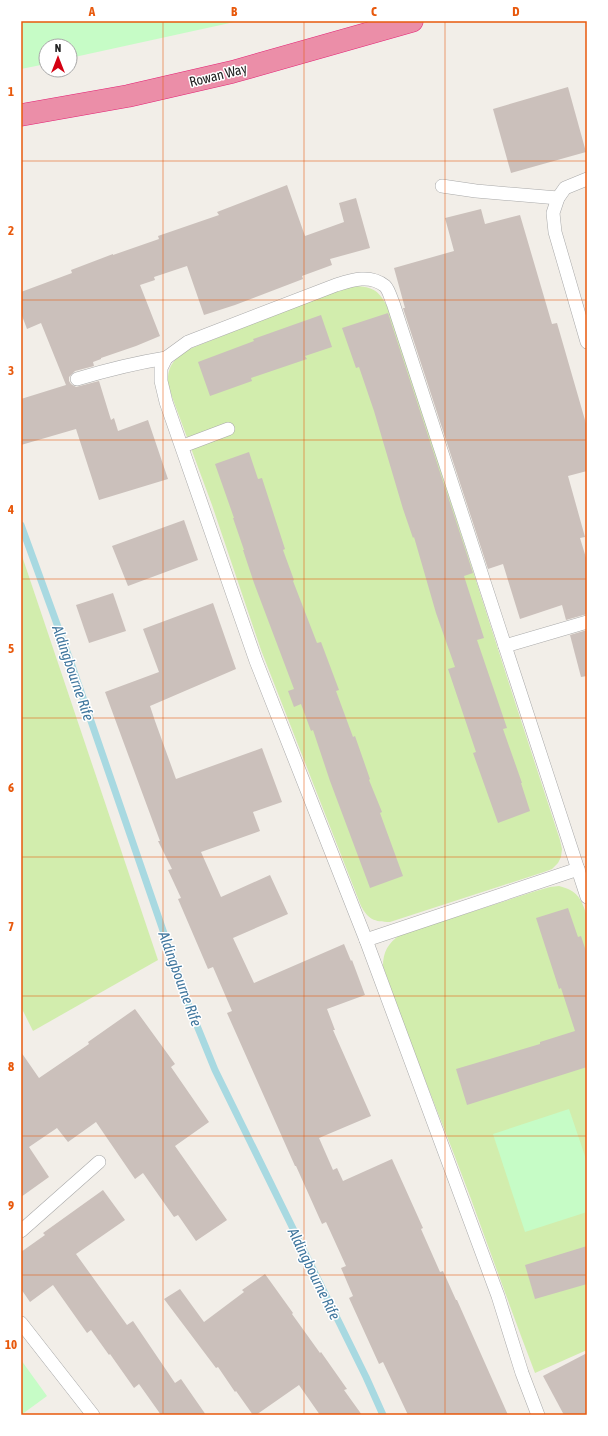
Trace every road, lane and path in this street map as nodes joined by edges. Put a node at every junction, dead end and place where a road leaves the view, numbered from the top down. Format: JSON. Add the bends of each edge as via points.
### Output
{"nodes":[{"id":1,"x":412,"y":21,"type":"edge"},
{"id":2,"x":21,"y":115,"type":"edge"},
{"id":3,"x":587,"y":179,"type":"edge"},
{"id":4,"x":442,"y":186,"type":"dead end"},
{"id":5,"x":558,"y":198,"type":"junction"},
{"id":6,"x":587,"y":342,"type":"edge"},
{"id":7,"x":166,"y":358,"type":"junction"},
{"id":8,"x":77,"y":379,"type":"dead end"},
{"id":9,"x":228,"y":429,"type":"dead end"},
{"id":10,"x":183,"y":446,"type":"junction"},
{"id":11,"x":587,"y":622,"type":"edge"},
{"id":12,"x":505,"y":646,"type":"junction"},
{"id":13,"x":578,"y":869,"type":"junction"},
{"id":14,"x":587,"y":897,"type":"edge"},
{"id":15,"x":366,"y":940,"type":"junction"},
{"id":16,"x":99,"y":1162,"type":"dead end"},
{"id":17,"x":21,"y":1231,"type":"edge"},
{"id":18,"x":21,"y":1323,"type":"edge"},
{"id":19,"x":93,"y":1415,"type":"edge"},
{"id":20,"x":538,"y":1415,"type":"edge"}],
"edges":[{"from":1,"to":2,"type":"highway","name":"Rowan Way","via":[[232,72],[128,96]]},
{"from":3,"to":5,"type":"lane","via":[[565,188]]},
{"from":4,"to":5,"type":"lane"},
{"from":5,"to":6,"type":"lane","via":[[553,213],[555,232]]},
{"from":7,"to":8,"type":"lane","via":[[108,369]]},
{"from":7,"to":10,"type":"lane","via":[[162,368],[162,381],[166,402]]},
{"from":7,"to":12,"type":"lane","via":[[188,342],[357,278],[371,280],[386,287]]},
{"from":9,"to":10,"type":"lane"},
{"from":10,"to":15,"type":"lane","via":[[256,661]]},
{"from":11,"to":12,"type":"lane"},
{"from":12,"to":13,"type":"lane"},
{"from":13,"to":14,"type":"lane"},
{"from":13,"to":15,"type":"lane"},
{"from":15,"to":20,"type":"lane","via":[[498,1296]]},
{"from":16,"to":17,"type":"lane"},
{"from":18,"to":19,"type":"lane"}]}
